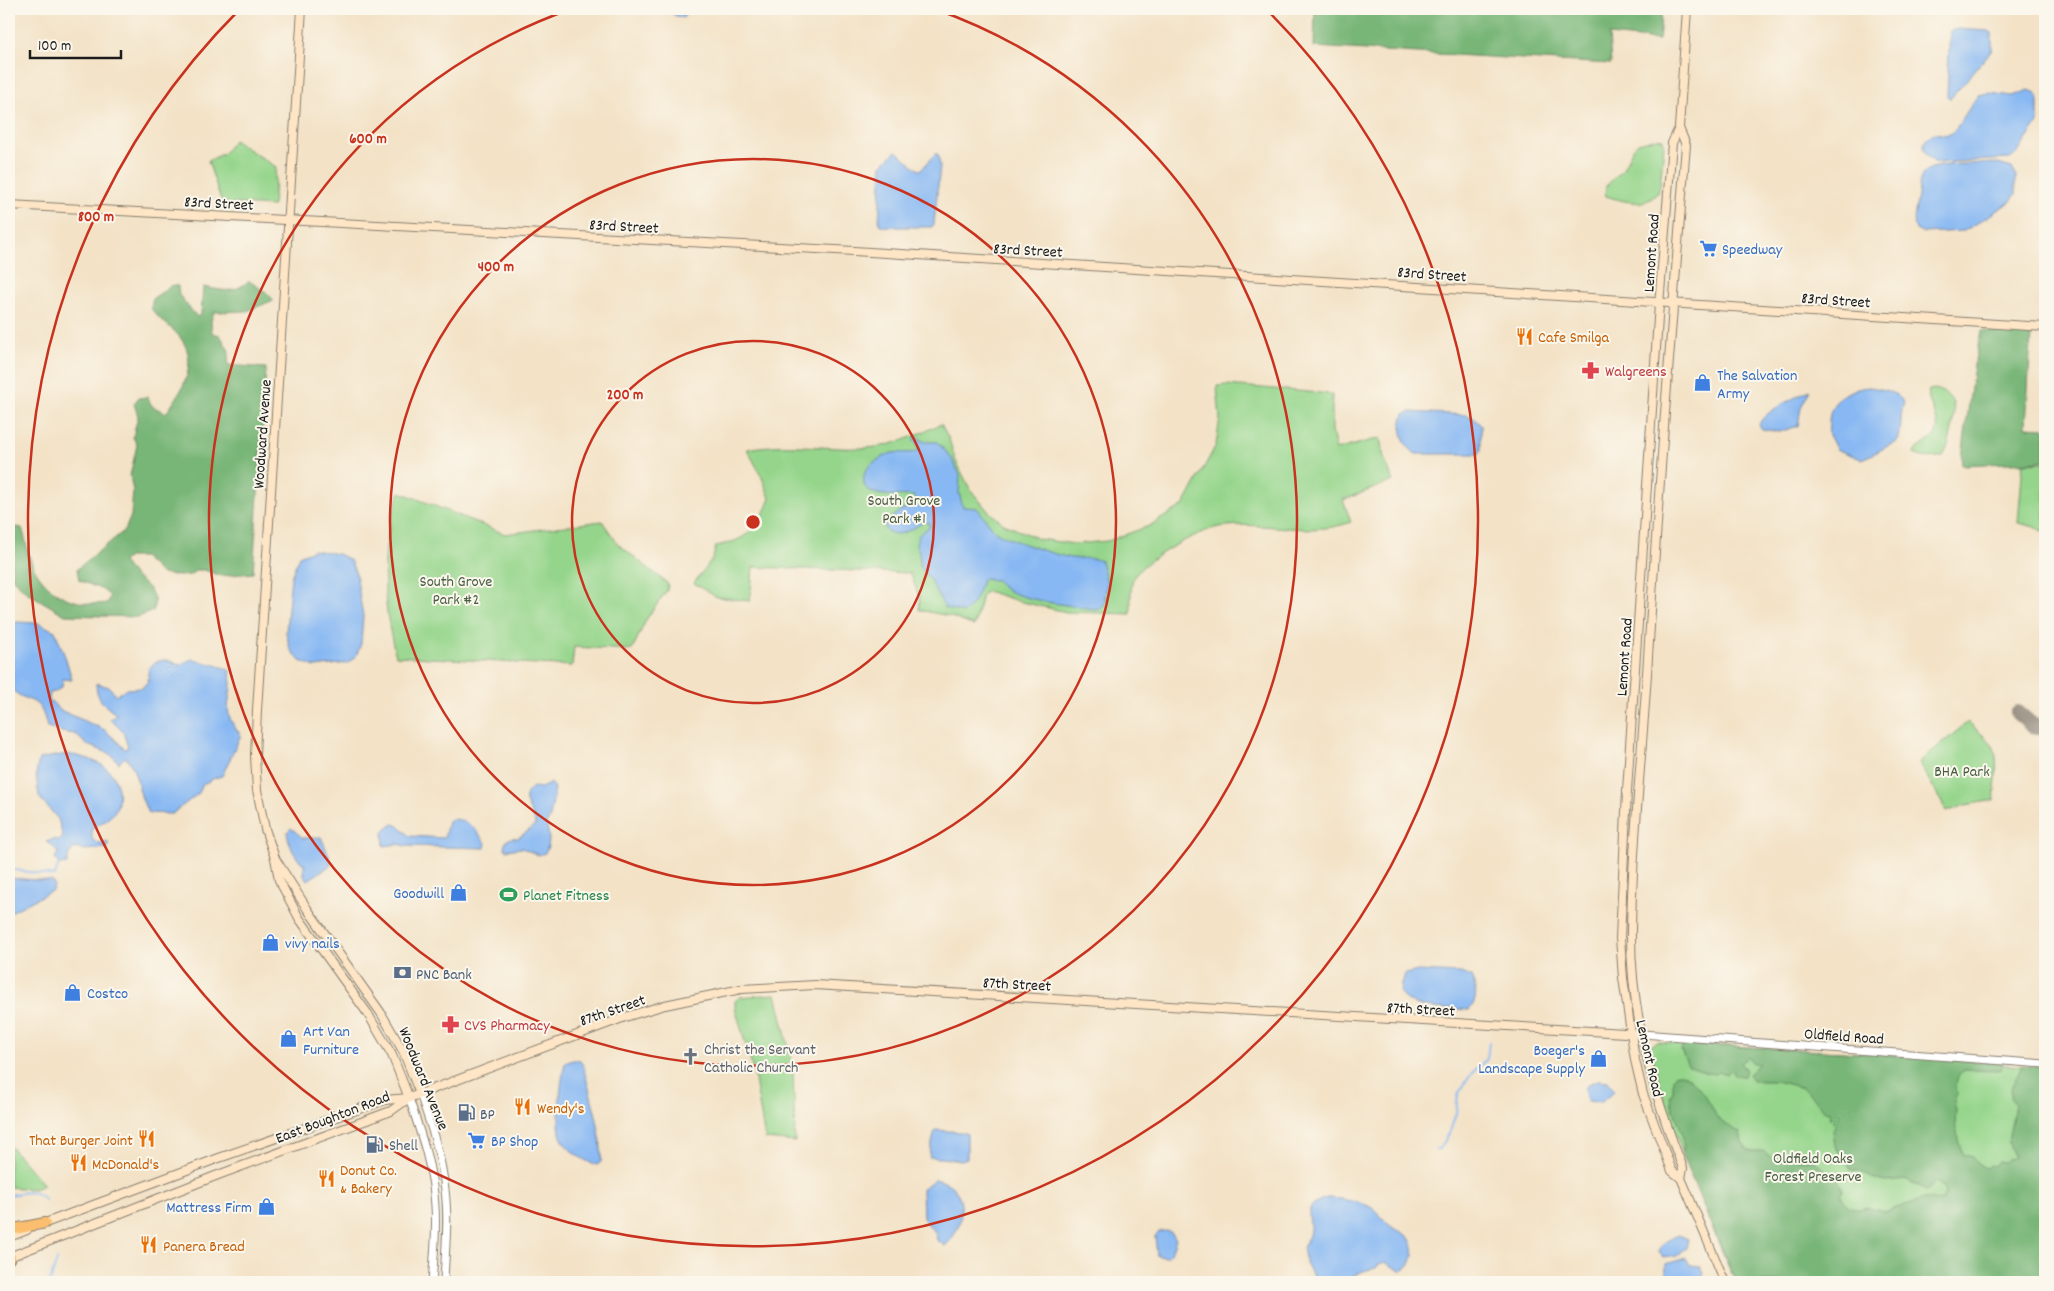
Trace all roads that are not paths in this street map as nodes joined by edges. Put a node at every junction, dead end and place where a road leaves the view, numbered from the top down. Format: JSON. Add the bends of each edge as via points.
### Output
{"nodes":[{"id":1,"x":302,"y":9,"type":"edge"},
{"id":2,"x":1687,"y":9,"type":"edge"},
{"id":3,"x":1679,"y":128,"type":"junction"},
{"id":4,"x":12,"y":205,"type":"edge"},
{"id":5,"x":288,"y":219,"type":"junction"},
{"id":6,"x":1660,"y":301,"type":"junction"},
{"id":7,"x":1674,"y":302,"type":"junction"},
{"id":8,"x":2045,"y":327,"type":"edge"},
{"id":9,"x":275,"y":858,"type":"junction"},
{"id":10,"x":1630,"y":1034,"type":"junction"},
{"id":11,"x":1642,"y":1034,"type":"junction"},
{"id":12,"x":2045,"y":1064,"type":"edge"},
{"id":13,"x":420,"y":1094,"type":"junction"},
{"id":14,"x":408,"y":1098,"type":"junction"},
{"id":15,"x":1681,"y":1178,"type":"junction"},
{"id":16,"x":45,"y":1223,"type":"junction"},
{"id":17,"x":9,"y":1230,"type":"edge"},
{"id":18,"x":9,"y":1237,"type":"edge"},
{"id":19,"x":9,"y":1258,"type":"edge"},
{"id":20,"x":432,"y":1282,"type":"edge"},
{"id":21,"x":444,"y":1282,"type":"edge"},
{"id":22,"x":1725,"y":1282,"type":"edge"}],
"edges":[{"from":1,"to":5,"type":"main road","name":"Woodward Avenue"},
{"from":2,"to":3,"type":"main road","name":"Lemont Road"},
{"from":3,"to":6,"type":"main road","name":"Lemont Road","via":[[1672,143]]},
{"from":3,"to":7,"type":"main road","name":"Lemont Road","via":[[1686,145]]},
{"from":4,"to":5,"type":"main road","name":"83rd Street"},
{"from":5,"to":6,"type":"main road","name":"83rd Street"},
{"from":5,"to":9,"type":"main road","name":"Woodward Avenue","via":[[255,747],[256,790]]},
{"from":6,"to":7,"type":"main road","name":"83rd Street"},
{"from":6,"to":10,"type":"main road","name":"Lemont Road","via":[[1620,903],[1623,978]]},
{"from":7,"to":8,"type":"main road","name":"83rd Street"},
{"from":7,"to":11,"type":"main road","name":"Lemont Road","via":[[1634,858],[1631,940]]},
{"from":9,"to":13,"type":"main road","name":"Woodward Avenue","via":[[381,1013],[403,1051]]},
{"from":9,"to":14,"type":"main road","name":"Woodward Avenue","via":[[279,880],[287,897],[368,1014],[392,1056]]},
{"from":10,"to":11,"type":"main road","name":"87th Street"},
{"from":10,"to":13,"type":"main road","name":"87th Street","via":[[815,985],[780,986],[741,989],[665,1005]]},
{"from":10,"to":15,"type":"main road","name":"Lemont Road","via":[[1646,1102],[1672,1171]]},
{"from":11,"to":12,"type":"street","name":"Oldfield Road"},
{"from":11,"to":15,"type":"main road","name":"Lemont Road","via":[[1655,1093],[1683,1168]]},
{"from":13,"to":14,"type":"main road","name":"87th Street"},
{"from":13,"to":21,"type":"street","name":"Woodward Avenue","via":[[436,1140],[444,1183],[447,1222]]},
{"from":14,"to":16,"type":"main road","name":"East Boughton Road","via":[[385,1100]]},
{"from":14,"to":19,"type":"main road","name":"East Boughton Road","via":[[391,1111]]},
{"from":14,"to":20,"type":"street","name":"Woodward Avenue","via":[[425,1146],[433,1185],[436,1215]]},
{"from":15,"to":22,"type":"main road","name":"Lemont Road"},
{"from":16,"to":17,"type":"highway"},
{"from":16,"to":18,"type":"main road","name":"East Boughton Road"}]}
